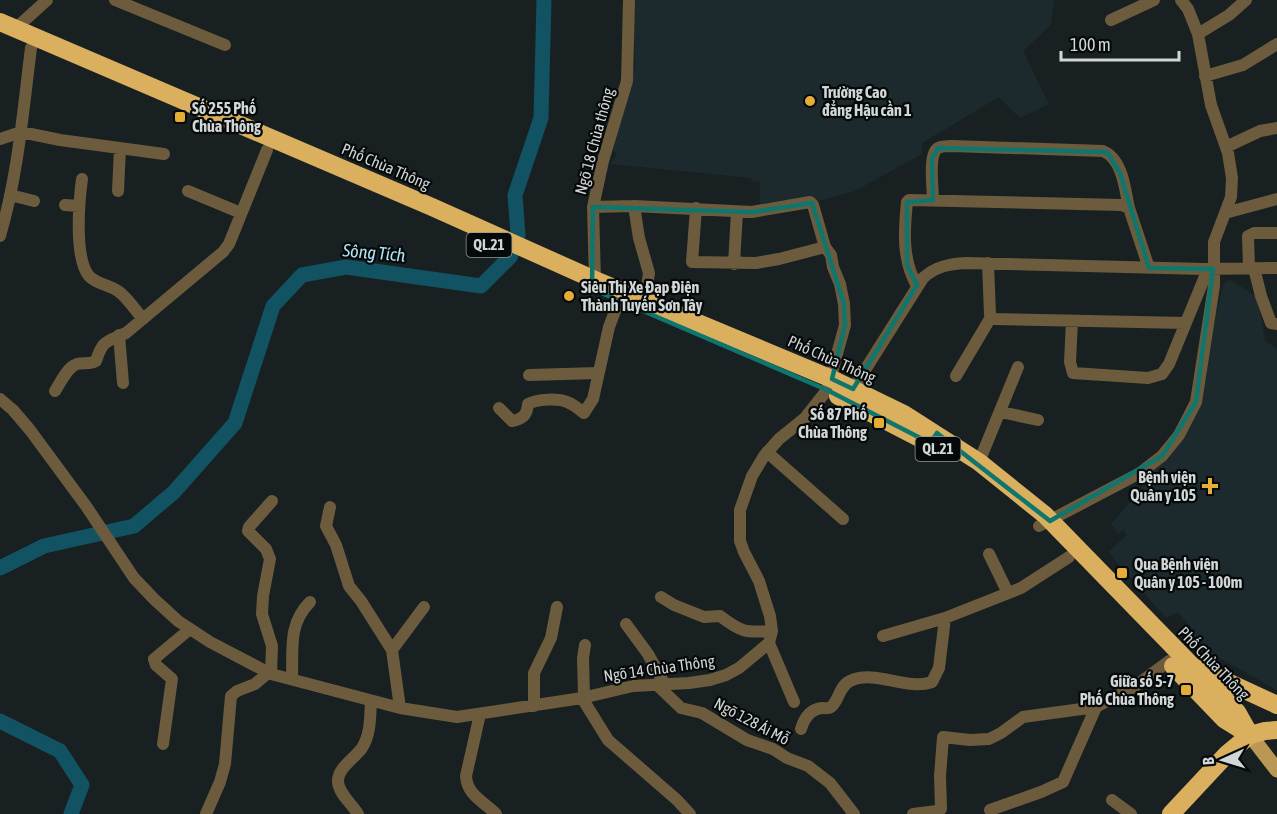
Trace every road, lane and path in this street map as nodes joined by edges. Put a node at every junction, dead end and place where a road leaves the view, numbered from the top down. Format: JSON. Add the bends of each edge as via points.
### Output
{"nodes":[{"id":1,"x":47,"y":0,"type":"edge"},
{"id":2,"x":115,"y":0,"type":"edge"},
{"id":3,"x":629,"y":0,"type":"edge"},
{"id":4,"x":1154,"y":0,"type":"edge"},
{"id":5,"x":1181,"y":0,"type":"edge"},
{"id":6,"x":1246,"y":0,"type":"edge"},
{"id":7,"x":1111,"y":20,"type":"dead end"},
{"id":8,"x":5,"y":29,"type":"edge"},
{"id":9,"x":1198,"y":34,"type":"junction"},
{"id":10,"x":1277,"y":44,"type":"edge"},
{"id":11,"x":225,"y":45,"type":"dead end"},
{"id":12,"x":31,"y":48,"type":"junction"},
{"id":13,"x":1205,"y":76,"type":"junction"},
{"id":14,"x":1277,"y":128,"type":"edge"},
{"id":15,"x":21,"y":132,"type":"junction"},
{"id":16,"x":0,"y":139,"type":"edge"},
{"id":17,"x":1226,"y":147,"type":"junction"},
{"id":18,"x":120,"y":148,"type":"junction"},
{"id":19,"x":267,"y":150,"type":"junction"},
{"id":20,"x":164,"y":154,"type":"dead end"},
{"id":21,"x":82,"y":179,"type":"dead end"},
{"id":22,"x":118,"y":190,"type":"dead end"},
{"id":23,"x":188,"y":191,"type":"dead end"},
{"id":24,"x":10,"y":195,"type":"junction"},
{"id":25,"x":1277,"y":199,"type":"edge"},
{"id":26,"x":933,"y":200,"type":"junction"},
{"id":27,"x":34,"y":201,"type":"dead end"},
{"id":28,"x":65,"y":205,"type":"dead end"},
{"id":29,"x":79,"y":206,"type":"junction"},
{"id":30,"x":634,"y":206,"type":"junction"},
{"id":31,"x":593,"y":207,"type":"junction"},
{"id":32,"x":696,"y":208,"type":"junction"},
{"id":33,"x":1129,"y":208,"type":"junction"},
{"id":34,"x":429,"y":212,"type":"junction"},
{"id":35,"x":737,"y":212,"type":"junction"},
{"id":36,"x":241,"y":213,"type":"junction"},
{"id":37,"x":1226,"y":213,"type":"junction"},
{"id":38,"x":1277,"y":233,"type":"edge"},
{"id":39,"x":0,"y":236,"type":"edge"},
{"id":40,"x":825,"y":247,"type":"junction"},
{"id":41,"x":988,"y":263,"type":"junction"},
{"id":42,"x":734,"y":264,"type":"junction"},
{"id":43,"x":1149,"y":268,"type":"junction"},
{"id":44,"x":1251,"y":268,"type":"junction"},
{"id":45,"x":1277,"y":268,"type":"edge"},
{"id":46,"x":1210,"y":269,"type":"junction"},
{"id":47,"x":594,"y":285,"type":"junction"},
{"id":48,"x":917,"y":286,"type":"junction"},
{"id":49,"x":645,"y":301,"type":"junction"},
{"id":50,"x":618,"y":303,"type":"junction"},
{"id":51,"x":991,"y":317,"type":"junction"},
{"id":52,"x":143,"y":319,"type":"junction"},
{"id":53,"x":1072,"y":321,"type":"junction"},
{"id":54,"x":1186,"y":323,"type":"junction"},
{"id":55,"x":1277,"y":324,"type":"edge"},
{"id":56,"x":119,"y":336,"type":"junction"},
{"id":57,"x":1018,"y":367,"type":"dead end"},
{"id":58,"x":598,"y":373,"type":"junction"},
{"id":59,"x":529,"y":375,"type":"dead end"},
{"id":60,"x":956,"y":376,"type":"dead end"},
{"id":61,"x":123,"y":383,"type":"dead end"},
{"id":62,"x":830,"y":385,"type":"junction"},
{"id":63,"x":853,"y":389,"type":"junction"},
{"id":64,"x":55,"y":391,"type":"dead end"},
{"id":65,"x":0,"y":399,"type":"edge"},
{"id":66,"x":499,"y":408,"type":"dead end"},
{"id":67,"x":1001,"y":412,"type":"junction"},
{"id":68,"x":1038,"y":420,"type":"dead end"},
{"id":69,"x":934,"y":438,"type":"junction"},
{"id":70,"x":767,"y":452,"type":"junction"},
{"id":71,"x":979,"y":462,"type":"junction"},
{"id":72,"x":272,"y":501,"type":"dead end"},
{"id":73,"x":330,"y":507,"type":"dead end"},
{"id":74,"x":843,"y":519,"type":"dead end"},
{"id":75,"x":1045,"y":523,"type":"junction"},
{"id":76,"x":989,"y":554,"type":"dead end"},
{"id":77,"x":1069,"y":557,"type":"junction"},
{"id":78,"x":1008,"y":593,"type":"junction"},
{"id":79,"x":661,"y":597,"type":"dead end"},
{"id":80,"x":310,"y":602,"type":"dead end"},
{"id":81,"x":424,"y":607,"type":"dead end"},
{"id":82,"x":557,"y":607,"type":"dead end"},
{"id":83,"x":945,"y":618,"type":"junction"},
{"id":84,"x":626,"y":624,"type":"dead end"},
{"id":85,"x":190,"y":629,"type":"junction"},
{"id":86,"x":883,"y":636,"type":"dead end"},
{"id":87,"x":771,"y":637,"type":"junction"},
{"id":88,"x":585,"y":645,"type":"dead end"},
{"id":89,"x":392,"y":650,"type":"junction"},
{"id":90,"x":1171,"y":655,"type":"junction"},
{"id":91,"x":269,"y":673,"type":"junction"},
{"id":92,"x":292,"y":678,"type":"junction"},
{"id":93,"x":661,"y":685,"type":"junction"},
{"id":94,"x":583,"y":698,"type":"junction"},
{"id":95,"x":371,"y":701,"type":"junction"},
{"id":96,"x":794,"y":702,"type":"dead end"},
{"id":97,"x":1277,"y":705,"type":"edge"},
{"id":98,"x":534,"y":706,"type":"junction"},
{"id":99,"x":1096,"y":707,"type":"junction"},
{"id":100,"x":400,"y":708,"type":"junction"},
{"id":101,"x":480,"y":714,"type":"junction"},
{"id":102,"x":801,"y":729,"type":"dead end"},
{"id":103,"x":1277,"y":730,"type":"edge"},
{"id":104,"x":1250,"y":735,"type":"junction"},
{"id":105,"x":163,"y":744,"type":"dead end"},
{"id":106,"x":1277,"y":770,"type":"edge"},
{"id":107,"x":1112,"y":800,"type":"dead end"},
{"id":108,"x":990,"y":810,"type":"dead end"},
{"id":109,"x":206,"y":814,"type":"edge"},
{"id":110,"x":358,"y":814,"type":"edge"},
{"id":111,"x":496,"y":814,"type":"edge"},
{"id":112,"x":690,"y":814,"type":"edge"},
{"id":113,"x":854,"y":814,"type":"edge"},
{"id":114,"x":913,"y":814,"type":"edge"},
{"id":115,"x":1131,"y":814,"type":"edge"},
{"id":116,"x":1171,"y":814,"type":"edge"}],
"edges":[{"from":1,"to":8,"type":"street"},
{"from":2,"to":11,"type":"street"},
{"from":3,"to":31,"type":"street","name":"Ngõ 18 Chùa thông","via":[[627,81]]},
{"from":4,"to":7,"type":"street"},
{"from":5,"to":9,"type":"street"},
{"from":6,"to":9,"type":"street"},
{"from":8,"to":12,"type":"highway","name":"Phố Chùa Thông","number":"QL.21"},
{"from":8,"to":34,"type":"highway","name":"Phố Chùa Thông","number":"QL.21"},
{"from":9,"to":13,"type":"street"},
{"from":10,"to":13,"type":"street","via":[[1243,65]]},
{"from":12,"to":15,"type":"street"},
{"from":12,"to":19,"type":"highway","name":"Phố Chùa Thông","number":"QL.21"},
{"from":13,"to":17,"type":"street"},
{"from":14,"to":17,"type":"street","via":[[1260,131]]},
{"from":15,"to":16,"type":"street"},
{"from":15,"to":18,"type":"street"},
{"from":15,"to":24,"type":"street"},
{"from":17,"to":37,"type":"street","via":[[1232,197]]},
{"from":18,"to":20,"type":"street"},
{"from":18,"to":22,"type":"street"},
{"from":19,"to":34,"type":"highway","name":"Phố Chùa Thông","number":"QL.21"},
{"from":19,"to":36,"type":"street"},
{"from":21,"to":29,"type":"street"},
{"from":23,"to":36,"type":"street"},
{"from":24,"to":27,"type":"street"},
{"from":24,"to":39,"type":"street"},
{"from":25,"to":37,"type":"street"},
{"from":26,"to":33,"type":"street"},
{"from":26,"to":33,"type":"street","via":[[932,158],[939,147],[1103,151],[1118,165]]},
{"from":26,"to":48,"type":"street","via":[[907,202],[907,265]]},
{"from":28,"to":29,"type":"street"},
{"from":29,"to":52,"type":"street","via":[[81,247],[88,274],[118,290]]},
{"from":30,"to":31,"type":"street"},
{"from":30,"to":32,"type":"street"},
{"from":30,"to":49,"type":"street","via":[[650,273]]},
{"from":31,"to":47,"type":"street","name":"Ngõ 18 Chùa thông"},
{"from":32,"to":35,"type":"street"},
{"from":32,"to":42,"type":"street","via":[[692,262]]},
{"from":33,"to":43,"type":"street"},
{"from":34,"to":47,"type":"highway","name":"Phố Chùa Thông","number":"QL.21"},
{"from":35,"to":40,"type":"street","via":[[810,202]]},
{"from":35,"to":42,"type":"street"},
{"from":36,"to":52,"type":"street","via":[[224,252]]},
{"from":37,"to":46,"type":"street","via":[[1214,242]]},
{"from":38,"to":44,"type":"street","via":[[1248,236]]},
{"from":40,"to":42,"type":"street","via":[[779,260]]},
{"from":40,"to":62,"type":"street","via":[[840,284],[845,325]]},
{"from":41,"to":43,"type":"street"},
{"from":41,"to":48,"type":"street","via":[[949,264],[931,271]]},
{"from":41,"to":51,"type":"street"},
{"from":43,"to":46,"type":"street"},
{"from":44,"to":45,"type":"street"},
{"from":44,"to":46,"type":"street"},
{"from":44,"to":55,"type":"street","via":[[1271,323]]},
{"from":46,"to":54,"type":"street"},
{"from":46,"to":75,"type":"street","via":[[1214,286],[1196,402],[1179,435],[1162,456],[1140,473]]},
{"from":47,"to":49,"type":"highway","name":"Phố Chùa Thông","number":"QL.21"},
{"from":47,"to":50,"type":"highway","name":"Phố Chùa Thông","number":"QL.21"},
{"from":48,"to":63,"type":"street"},
{"from":49,"to":62,"type":"highway","name":"Phố Chùa Thông","number":"QL.21"},
{"from":50,"to":58,"type":"street"},
{"from":50,"to":62,"type":"highway","name":"Phố Chùa Thông","number":"QL.21"},
{"from":51,"to":53,"type":"street"},
{"from":51,"to":60,"type":"street"},
{"from":52,"to":56,"type":"street"},
{"from":53,"to":54,"type":"street"},
{"from":53,"to":54,"type":"street","via":[[1073,373],[1148,378],[1166,369]]},
{"from":56,"to":61,"type":"street"},
{"from":56,"to":64,"type":"street","via":[[104,342],[96,361],[72,366]]},
{"from":57,"to":67,"type":"street"},
{"from":58,"to":59,"type":"street"},
{"from":58,"to":66,"type":"street","via":[[593,399],[584,413],[568,402],[537,401],[528,404],[528,413],[521,419],[512,421]]},
{"from":62,"to":63,"type":"highway","name":"Phố Chùa Thông","number":"QL.21"},
{"from":62,"to":69,"type":"highway","name":"Phố Chùa Thông","number":"QL.21"},
{"from":62,"to":70,"type":"street","via":[[805,418]]},
{"from":63,"to":69,"type":"highway","name":"Phố Chùa Thông","number":"QL.21","via":[[904,414]]},
{"from":65,"to":85,"type":"street","name":"Ngõ 14 Chùa Thông","via":[[30,430],[134,578]]},
{"from":67,"to":68,"type":"street"},
{"from":67,"to":71,"type":"street"},
{"from":69,"to":71,"type":"highway","name":"Phố Chùa Thông","number":"QL.21"},
{"from":69,"to":75,"type":"highway","name":"Phố Chùa Thông","number":"QL.21"},
{"from":70,"to":74,"type":"street"},
{"from":70,"to":87,"type":"street","via":[[744,494],[739,526],[740,541],[771,616]]},
{"from":71,"to":75,"type":"highway","name":"Phố Chùa Thông","number":"QL.21"},
{"from":72,"to":91,"type":"street","via":[[248,531],[269,554],[262,614],[272,646]]},
{"from":73,"to":89,"type":"street","via":[[326,526],[349,586]]},
{"from":75,"to":77,"type":"highway","name":"Phố Chùa Thông","number":"QL.21"},
{"from":75,"to":90,"type":"highway","name":"Phố Chùa Thông","number":"QL.21"},
{"from":76,"to":78,"type":"street"},
{"from":77,"to":78,"type":"street"},
{"from":77,"to":90,"type":"highway","name":"Phố Chùa Thông","number":"QL.21"},
{"from":78,"to":83,"type":"street"},
{"from":79,"to":87,"type":"street","via":[[704,617],[720,615],[739,630]]},
{"from":80,"to":92,"type":"street","via":[[299,614],[292,637]]},
{"from":81,"to":89,"type":"street"},
{"from":82,"to":98,"type":"street","via":[[551,638],[534,673]]},
{"from":83,"to":86,"type":"street"},
{"from":83,"to":102,"type":"street","via":[[939,668],[932,682],[864,677],[850,681],[844,684],[833,705],[816,709],[805,717]]},
{"from":84,"to":93,"type":"street","name":"Ngõ 128 Ái Mỗ","via":[[648,654]]},
{"from":85,"to":91,"type":"street","name":"Ngõ 14 Chùa Thông"},
{"from":85,"to":105,"type":"street","via":[[154,659],[172,679]]},
{"from":87,"to":93,"type":"street","name":"Ngõ 14 Chùa Thông","via":[[753,658],[726,675]]},
{"from":87,"to":96,"type":"street"},
{"from":88,"to":94,"type":"street"},
{"from":89,"to":100,"type":"street"},
{"from":90,"to":97,"type":"highway"},
{"from":90,"to":99,"type":"street","via":[[1134,687]]},
{"from":90,"to":104,"type":"highway","name":"Phố Chùa Thông","number":"QL.21","via":[[1237,712]]},
{"from":91,"to":92,"type":"street","name":"Ngõ 14 Chùa Thông"},
{"from":91,"to":109,"type":"street","via":[[231,696],[225,764]]},
{"from":92,"to":95,"type":"street","name":"Ngõ 14 Chùa Thông"},
{"from":93,"to":94,"type":"street","name":"Ngõ 14 Chùa Thông","via":[[633,686]]},
{"from":93,"to":113,"type":"street","name":"Ngõ 128 Ái Mỗ","via":[[681,708],[708,716],[747,740],[808,766],[830,783]]},
{"from":94,"to":98,"type":"street","name":"Ngõ 14 Chùa Thông"},
{"from":94,"to":112,"type":"street","via":[[608,740]]},
{"from":95,"to":100,"type":"street","name":"Ngõ 14 Chùa Thông"},
{"from":95,"to":110,"type":"street","via":[[366,740],[341,770],[338,781]]},
{"from":98,"to":101,"type":"street","name":"Ngõ 14 Chùa Thông"},
{"from":99,"to":108,"type":"street","via":[[1063,782]]},
{"from":99,"to":114,"type":"street","via":[[1023,717],[989,739],[943,737],[941,809]]},
{"from":100,"to":101,"type":"street","name":"Ngõ 14 Chùa Thông","via":[[449,717]]},
{"from":101,"to":111,"type":"street","via":[[466,783],[470,792]]},
{"from":103,"to":104,"type":"highway"},
{"from":104,"to":106,"type":"main road"},
{"from":104,"to":116,"type":"highway"},
{"from":107,"to":115,"type":"street"}]}
